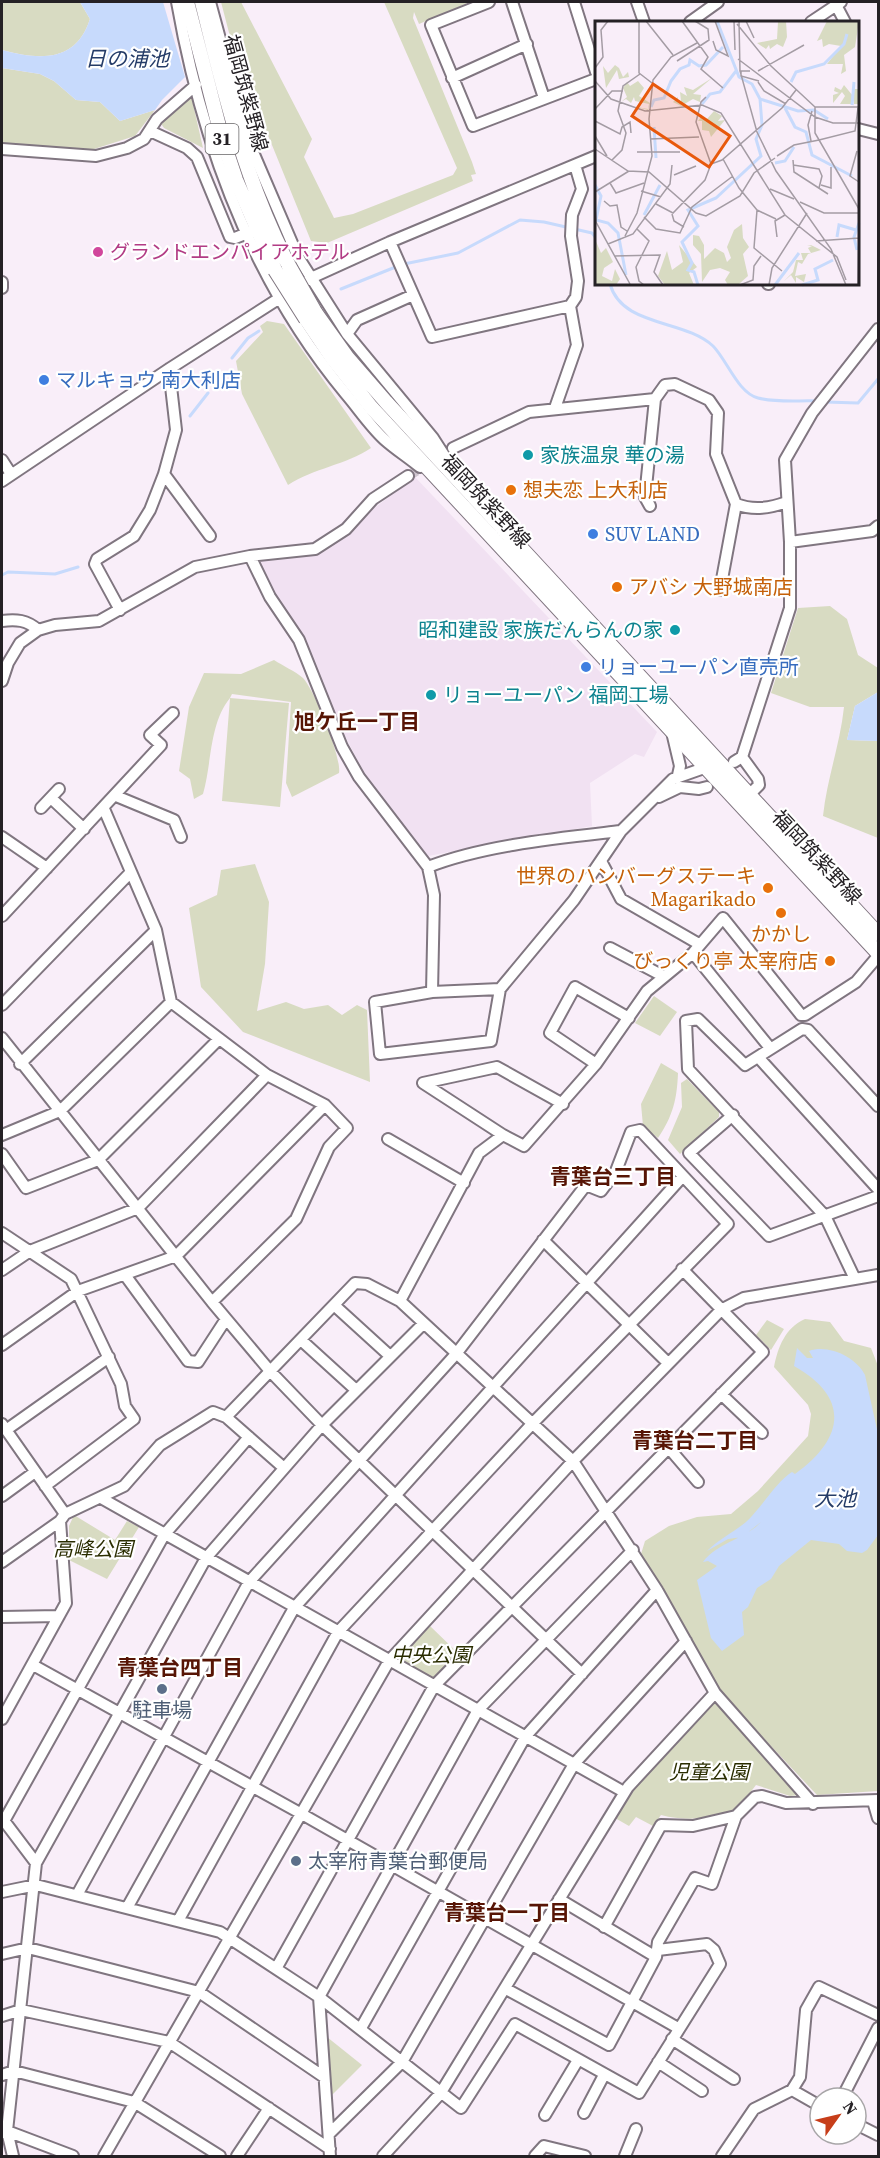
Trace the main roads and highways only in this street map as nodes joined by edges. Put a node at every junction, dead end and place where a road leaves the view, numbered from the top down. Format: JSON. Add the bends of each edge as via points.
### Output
{"nodes":[{"id":1,"x":188,"y":2,"type":"edge"},
{"id":2,"x":202,"y":2,"type":"edge"},
{"id":3,"x":281,"y":267,"type":"junction"},
{"id":4,"x":452,"y":483,"type":"junction"},
{"id":5,"x":879,"y":934,"type":"edge"},
{"id":6,"x":879,"y":954,"type":"edge"}],
"edges":[{"from":1,"to":3,"type":"main road","name":"福岡筑紫野線","number":"31","via":[[236,180]]},
{"from":2,"to":3,"type":"main road","name":"福岡筑紫野線","number":"31","via":[[236,138]]},
{"from":3,"to":4,"type":"main road","name":"福岡筑紫野線","number":"31","bridge":true,"via":[[333,359],[371,406]]},
{"from":4,"to":5,"type":"main road","name":"福岡筑紫野線","number":"31"},
{"from":4,"to":6,"type":"main road","name":"福岡筑紫野線","number":"31","via":[[671,730]]}]}
